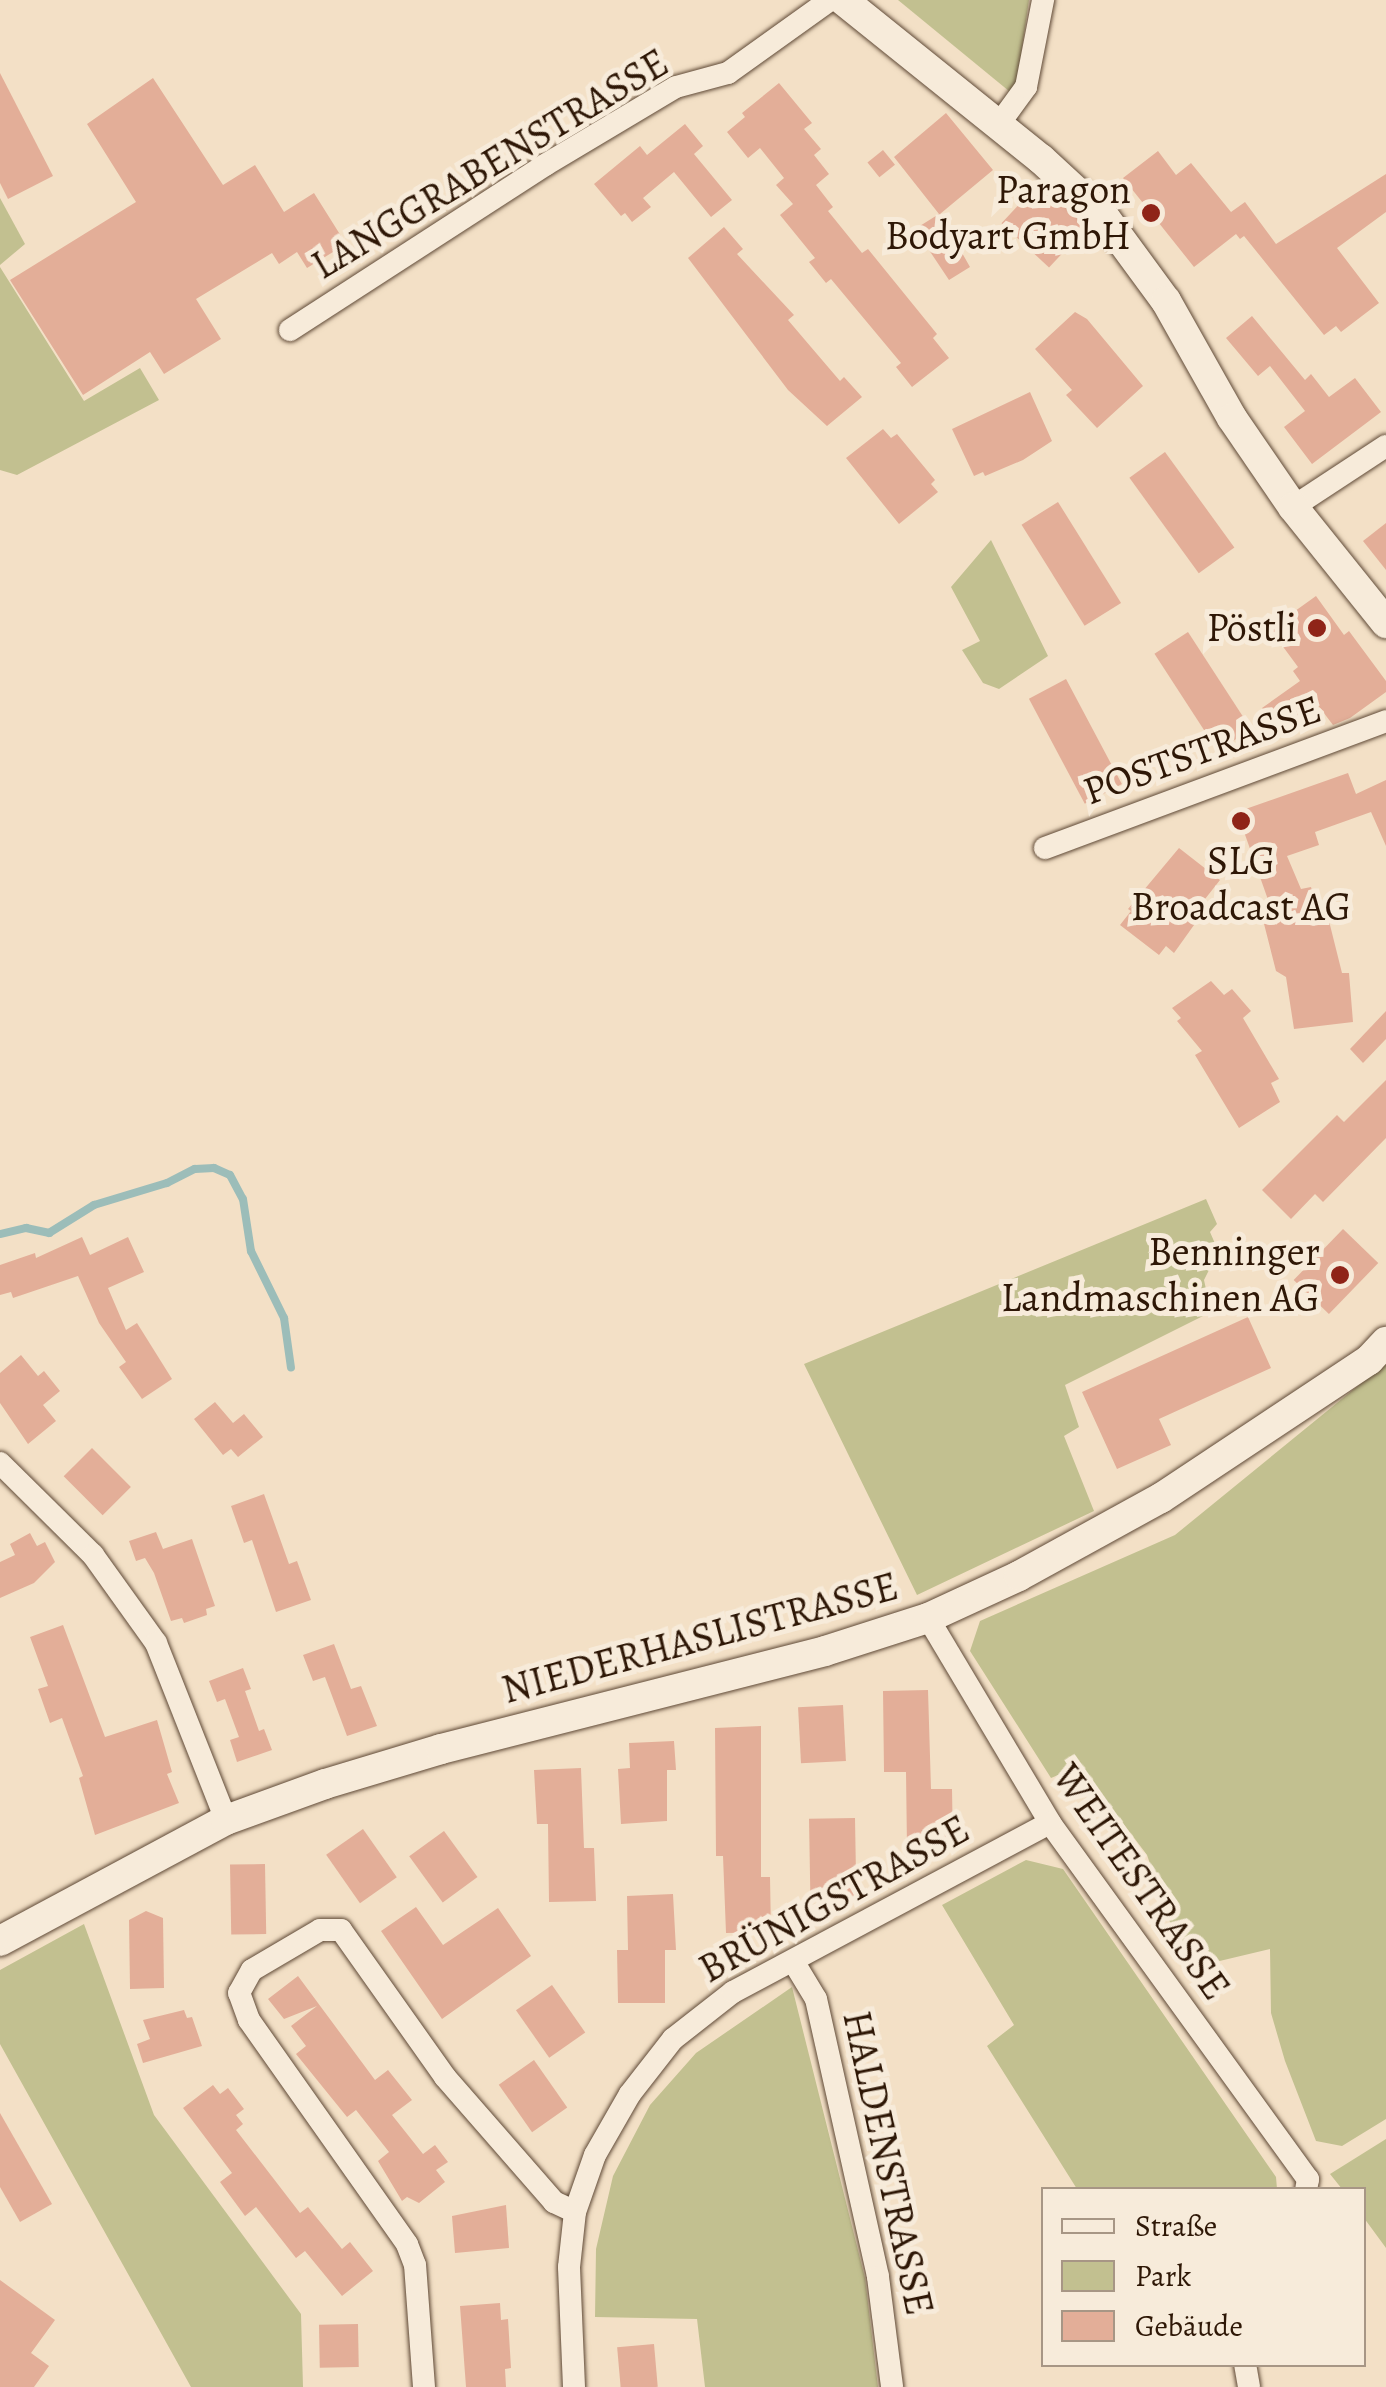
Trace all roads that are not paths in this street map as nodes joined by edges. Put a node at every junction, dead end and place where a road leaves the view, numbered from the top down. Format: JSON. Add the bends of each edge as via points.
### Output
{"nodes":[{"id":1,"x":830,"y":0,"type":"edge"},
{"id":2,"x":843,"y":0,"type":"edge"},
{"id":3,"x":1042,"y":0,"type":"edge"},
{"id":4,"x":998,"y":124,"type":"junction"},
{"id":5,"x":290,"y":330,"type":"dead end"},
{"id":6,"x":1386,"y":446,"type":"edge"},
{"id":7,"x":1292,"y":507,"type":"junction"},
{"id":8,"x":1386,"y":623,"type":"edge"},
{"id":9,"x":1386,"y":722,"type":"edge"},
{"id":10,"x":1044,"y":848,"type":"dead end"},
{"id":11,"x":1386,"y":1342,"type":"edge"},
{"id":12,"x":0,"y":1463,"type":"edge"},
{"id":13,"x":928,"y":1618,"type":"junction"},
{"id":14,"x":226,"y":1820,"type":"junction"},
{"id":15,"x":1050,"y":1822,"type":"junction"},
{"id":16,"x":0,"y":1942,"type":"edge"},
{"id":17,"x":792,"y":1960,"type":"junction"},
{"id":18,"x":1307,"y":2184,"type":"edge"},
{"id":19,"x":575,"y":2212,"type":"junction"},
{"id":20,"x":424,"y":2387,"type":"edge"},
{"id":21,"x":574,"y":2387,"type":"edge"},
{"id":22,"x":892,"y":2387,"type":"edge"}],
"edges":[{"from":1,"to":5,"type":"street","name":"LANGGRABENSTRASSE","via":[[728,73],[676,87]]},
{"from":2,"to":4,"type":"street"},
{"from":3,"to":4,"type":"street","via":[[1026,87]]},
{"from":4,"to":7,"type":"street","via":[[1080,194],[1130,248]]},
{"from":6,"to":7,"type":"street"},
{"from":7,"to":8,"type":"street"},
{"from":9,"to":10,"type":"street","name":"POSTSTRASSE"},
{"from":11,"to":13,"type":"street","name":"NIEDERHASLISTRASSE","via":[[1161,1498]]},
{"from":12,"to":14,"type":"street","via":[[93,1555],[156,1642]]},
{"from":13,"to":14,"type":"street","name":"NIEDERHASLISTRASSE","via":[[825,1651],[442,1749]]},
{"from":13,"to":15,"type":"street","name":"WEITESTRASSE"},
{"from":14,"to":16,"type":"street","name":"NIEDERHASLISTRASSE"},
{"from":15,"to":17,"type":"street","name":"BRÜNIGSTRASSE"},
{"from":15,"to":18,"type":"street","name":"WEITESTRASSE"},
{"from":17,"to":19,"type":"street","name":"BRÜNIGSTRASSE","via":[[733,1992],[673,2038],[604,2139]]},
{"from":17,"to":22,"type":"street","name":"HALDENSTRASSE","via":[[816,1999],[878,2277]]},
{"from":19,"to":20,"type":"street","via":[[554,2202],[434,2065],[341,1930],[320,1930],[252,1970],[239,1993],[249,2020],[407,2244],[415,2266]]},
{"from":19,"to":21,"type":"street","name":"BRÜNIGSTRASSE","via":[[569,2267]]}]}
